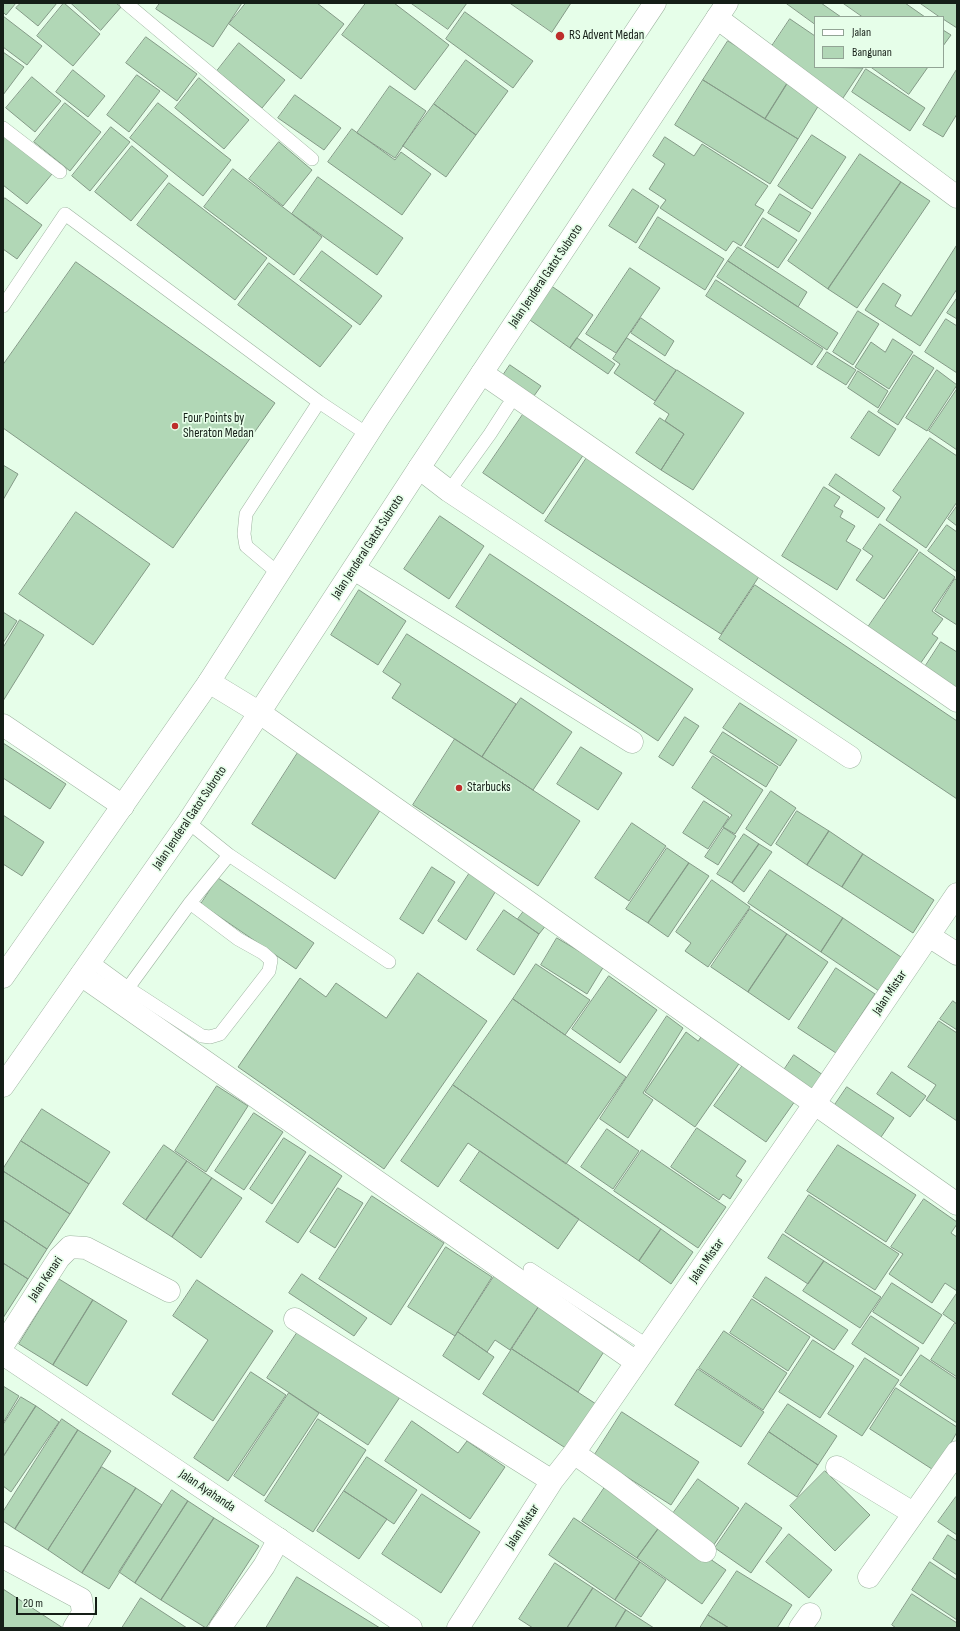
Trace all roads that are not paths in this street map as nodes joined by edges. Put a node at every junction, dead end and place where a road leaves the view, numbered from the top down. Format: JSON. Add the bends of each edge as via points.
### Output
{"nodes":[{"id":1,"x":126,"y":3,"type":"edge"},
{"id":2,"x":655,"y":3,"type":"edge"},
{"id":3,"x":722,"y":10,"type":"edge"},
{"id":4,"x":3,"y":128,"type":"edge"},
{"id":5,"x":312,"y":159,"type":"dead end"},
{"id":6,"x":60,"y":172,"type":"dead end"},
{"id":7,"x":957,"y":197,"type":"edge"},
{"id":8,"x":3,"y":306,"type":"edge"},
{"id":9,"x":482,"y":372,"type":"junction"},
{"id":10,"x":319,"y":402,"type":"junction"},
{"id":11,"x":508,"y":406,"type":"dead end"},
{"id":12,"x":367,"y":434,"type":"junction"},
{"id":13,"x":419,"y":468,"type":"junction"},
{"id":14,"x":449,"y":490,"type":"junction"},
{"id":15,"x":354,"y":569,"type":"junction"},
{"id":16,"x":278,"y":573,"type":"junction"},
{"id":17,"x":208,"y":682,"type":"junction"},
{"id":18,"x":957,"y":701,"type":"edge"},
{"id":19,"x":260,"y":713,"type":"junction"},
{"id":20,"x":3,"y":725,"type":"edge"},
{"id":21,"x":632,"y":742,"type":"dead end"},
{"id":22,"x":850,"y":757,"type":"dead end"},
{"id":23,"x":123,"y":806,"type":"junction"},
{"id":24,"x":188,"y":822,"type":"junction"},
{"id":25,"x":229,"y":855,"type":"junction"},
{"id":26,"x":957,"y":894,"type":"edge"},
{"id":27,"x":190,"y":902,"type":"junction"},
{"id":28,"x":929,"y":936,"type":"junction"},
{"id":29,"x":957,"y":954,"type":"edge"},
{"id":30,"x":389,"y":962,"type":"dead end"},
{"id":31,"x":86,"y":968,"type":"junction"},
{"id":32,"x":3,"y":977,"type":"edge"},
{"id":33,"x":128,"y":988,"type":"junction"},
{"id":34,"x":3,"y":1086,"type":"edge"},
{"id":35,"x":815,"y":1103,"type":"junction"},
{"id":36,"x":957,"y":1204,"type":"edge"},
{"id":37,"x":530,"y":1269,"type":"dead end"},
{"id":38,"x":169,"y":1291,"type":"dead end"},
{"id":39,"x":295,"y":1319,"type":"dead end"},
{"id":40,"x":3,"y":1345,"type":"edge"},
{"id":41,"x":3,"y":1354,"type":"edge"},
{"id":42,"x":642,"y":1354,"type":"junction"},
{"id":43,"x":957,"y":1452,"type":"edge"},
{"id":44,"x":574,"y":1453,"type":"junction"},
{"id":45,"x":838,"y":1467,"type":"dead end"},
{"id":46,"x":552,"y":1481,"type":"junction"},
{"id":47,"x":913,"y":1513,"type":"junction"},
{"id":48,"x":279,"y":1540,"type":"junction"},
{"id":49,"x":705,"y":1551,"type":"dead end"},
{"id":50,"x":3,"y":1557,"type":"edge"},
{"id":51,"x":869,"y":1577,"type":"dead end"},
{"id":52,"x":74,"y":1628,"type":"edge"},
{"id":53,"x":220,"y":1628,"type":"edge"},
{"id":54,"x":411,"y":1628,"type":"edge"},
{"id":55,"x":458,"y":1628,"type":"edge"}],
"edges":[{"from":1,"to":5,"type":"lane"},
{"from":2,"to":12,"type":"street"},
{"from":3,"to":7,"type":"street"},
{"from":3,"to":9,"type":"street","name":"Jalan Jenderal Gatot Subroto"},
{"from":4,"to":6,"type":"lane"},
{"from":8,"to":10,"type":"lane","via":[[65,214]]},
{"from":9,"to":13,"type":"street","name":"Jalan Jenderal Gatot Subroto"},
{"from":9,"to":18,"type":"street"},
{"from":10,"to":12,"type":"lane"},
{"from":10,"to":16,"type":"lane","via":[[246,514],[246,546]]},
{"from":11,"to":14,"type":"lane"},
{"from":12,"to":16,"type":"street"},
{"from":13,"to":14,"type":"street"},
{"from":13,"to":15,"type":"street","name":"Jalan Jenderal Gatot Subroto"},
{"from":14,"to":22,"type":"street"},
{"from":15,"to":19,"type":"street","name":"Jalan Jenderal Gatot Subroto"},
{"from":15,"to":21,"type":"street"},
{"from":16,"to":17,"type":"street"},
{"from":17,"to":19,"type":"street"},
{"from":17,"to":23,"type":"street"},
{"from":19,"to":24,"type":"street","name":"Jalan Jenderal Gatot Subroto"},
{"from":19,"to":35,"type":"street"},
{"from":20,"to":23,"type":"street"},
{"from":23,"to":32,"type":"street"},
{"from":24,"to":25,"type":"lane"},
{"from":24,"to":31,"type":"street","name":"Jalan Jenderal Gatot Subroto"},
{"from":25,"to":27,"type":"lane"},
{"from":25,"to":30,"type":"lane"},
{"from":26,"to":28,"type":"street","name":"Jalan Mistar"},
{"from":27,"to":33,"type":"lane"},
{"from":27,"to":33,"type":"lane","via":[[238,939],[263,953],[271,960],[269,971],[220,1034],[210,1037],[202,1036]]},
{"from":28,"to":29,"type":"street"},
{"from":28,"to":35,"type":"street","name":"Jalan Mistar"},
{"from":31,"to":33,"type":"lane"},
{"from":31,"to":34,"type":"street","name":"Jalan Jenderal Gatot Subroto"},
{"from":31,"to":42,"type":"street"},
{"from":35,"to":36,"type":"street"},
{"from":35,"to":42,"type":"street","name":"Jalan Mistar"},
{"from":37,"to":42,"type":"lane"},
{"from":38,"to":40,"type":"street","name":"Jalan Kenari","via":[[86,1248],[70,1247],[59,1258]]},
{"from":39,"to":46,"type":"street"},
{"from":41,"to":48,"type":"street","name":"Jalan Ayahanda"},
{"from":42,"to":44,"type":"street","name":"Jalan Mistar"},
{"from":43,"to":47,"type":"street"},
{"from":44,"to":46,"type":"street","name":"Jalan Mistar"},
{"from":44,"to":49,"type":"street"},
{"from":45,"to":47,"type":"street"},
{"from":46,"to":55,"type":"street","name":"Jalan Mistar"},
{"from":47,"to":51,"type":"street"},
{"from":48,"to":53,"type":"street","via":[[264,1566]]},
{"from":48,"to":54,"type":"street","name":"Jalan Ayahanda"},
{"from":50,"to":52,"type":"street","via":[[81,1599],[83,1613]]}]}
